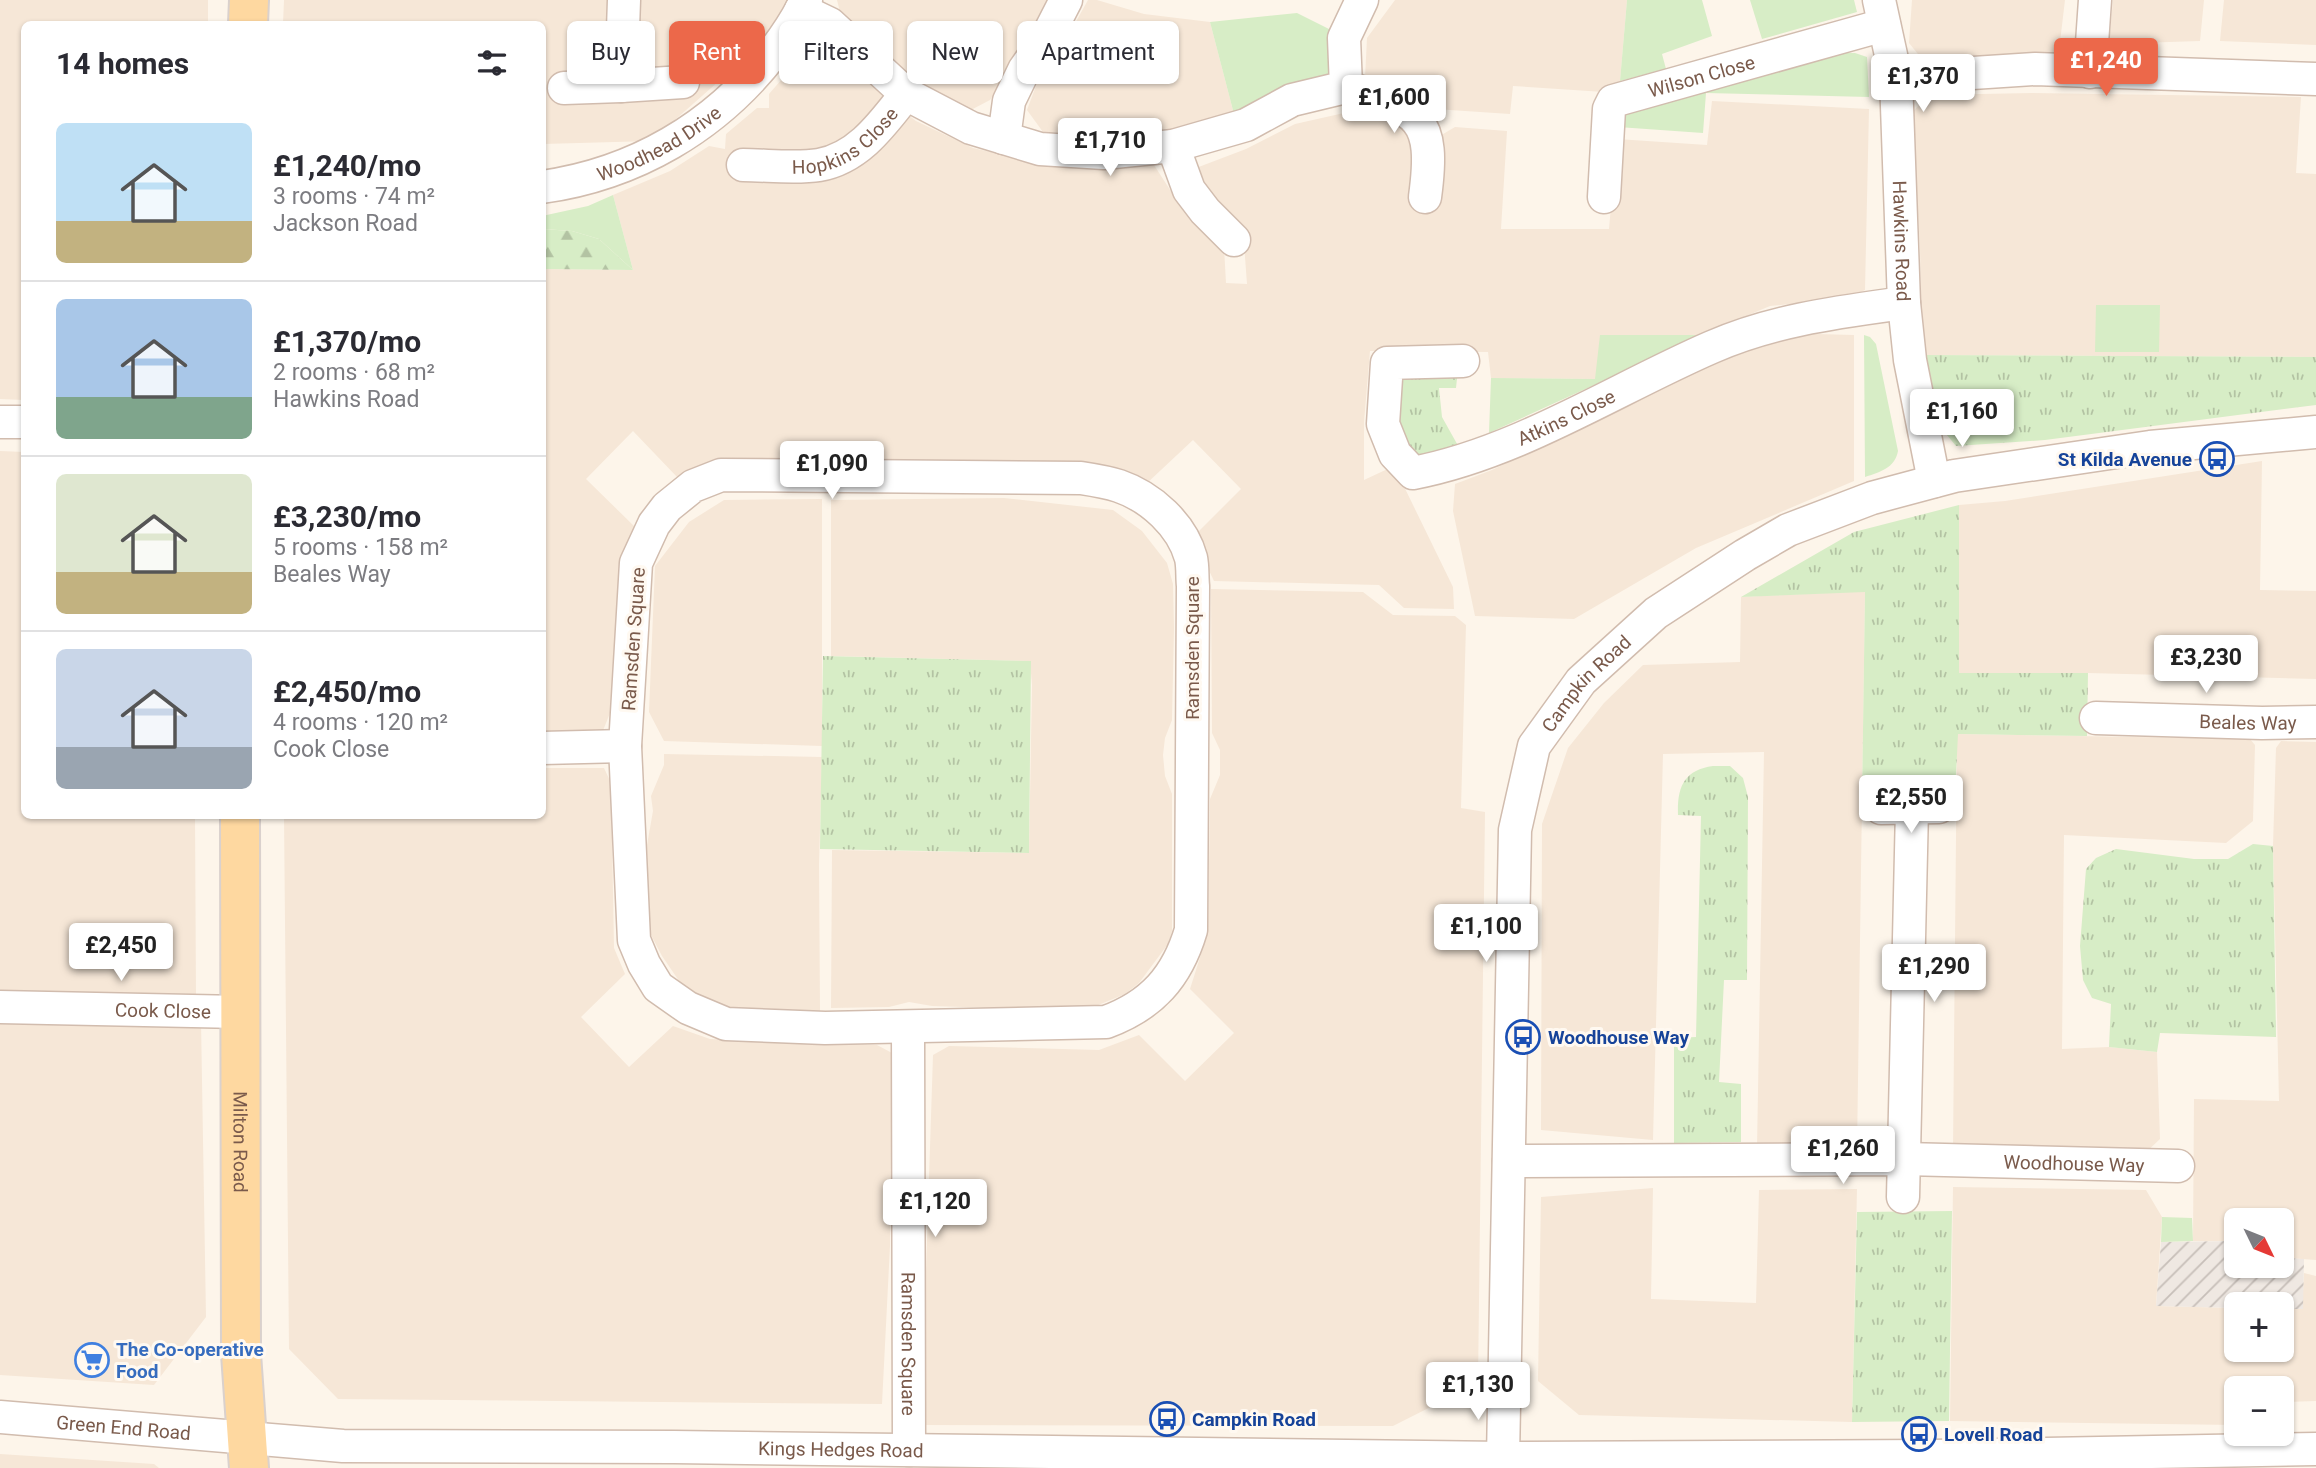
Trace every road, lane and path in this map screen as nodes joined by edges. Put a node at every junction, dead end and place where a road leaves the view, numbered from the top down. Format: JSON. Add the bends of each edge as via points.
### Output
{"nodes":[{"id":1,"x":249,"y":0,"type":"edge"},
{"id":2,"x":624,"y":0,"type":"edge"},
{"id":3,"x":1066,"y":0,"type":"edge"},
{"id":4,"x":1362,"y":0,"type":"edge"},
{"id":5,"x":2095,"y":0,"type":"edge"},
{"id":6,"x":803,"y":5,"type":"edge"},
{"id":7,"x":1881,"y":12,"type":"edge"},
{"id":8,"x":248,"y":21,"type":"edge"},
{"id":9,"x":2090,"y":72,"type":"junction"},
{"id":10,"x":1896,"y":78,"type":"junction"},
{"id":11,"x":2316,"y":79,"type":"edge"},
{"id":12,"x":669,"y":83,"type":"edge"},
{"id":13,"x":621,"y":86,"type":"junction"},
{"id":14,"x":1346,"y":87,"type":"junction"},
{"id":15,"x":564,"y":88,"type":"dead end"},
{"id":16,"x":906,"y":94,"type":"junction"},
{"id":17,"x":1004,"y":138,"type":"junction"},
{"id":18,"x":1173,"y":146,"type":"junction"},
{"id":19,"x":762,"y":173,"type":"dead end"},
{"id":20,"x":546,"y":186,"type":"edge"},
{"id":21,"x":1424,"y":197,"type":"dead end"},
{"id":22,"x":1604,"y":197,"type":"dead end"},
{"id":23,"x":1234,"y":240,"type":"dead end"},
{"id":24,"x":1904,"y":303,"type":"junction"},
{"id":25,"x":1463,"y":360,"type":"dead end"},
{"id":26,"x":0,"y":422,"type":"edge"},
{"id":27,"x":21,"y":422,"type":"edge"},
{"id":28,"x":2316,"y":432,"type":"edge"},
{"id":29,"x":1934,"y":481,"type":"junction"},
{"id":30,"x":2096,"y":718,"type":"dead end"},
{"id":31,"x":2316,"y":722,"type":"edge"},
{"id":32,"x":625,"y":746,"type":"junction"},
{"id":33,"x":546,"y":748,"type":"edge"},
{"id":34,"x":1911,"y":808,"type":"dead end"},
{"id":35,"x":240,"y":819,"type":"edge"},
{"id":36,"x":0,"y":1007,"type":"edge"},
{"id":37,"x":240,"y":1012,"type":"junction"},
{"id":38,"x":908,"y":1027,"type":"junction"},
{"id":39,"x":1905,"y":1159,"type":"junction"},
{"id":40,"x":1509,"y":1161,"type":"junction"},
{"id":41,"x":2178,"y":1166,"type":"dead end"},
{"id":42,"x":1903,"y":1197,"type":"dead end"},
{"id":43,"x":0,"y":1418,"type":"edge"},
{"id":44,"x":2316,"y":1449,"type":"edge"},
{"id":45,"x":909,"y":1450,"type":"junction"},
{"id":46,"x":248,"y":1453,"type":"edge"},
{"id":47,"x":1503,"y":1458,"type":"junction"},
{"id":48,"x":2110,"y":1460,"type":"edge"}],
"edges":[{"from":1,"to":8,"type":"main road"},
{"from":2,"to":13,"type":"street"},
{"from":3,"to":17,"type":"street","via":[[1009,101]]},
{"from":4,"to":14,"type":"street","via":[[1344,38]]},
{"from":5,"to":9,"type":"street"},
{"from":6,"to":16,"type":"street","name":"Hopkins Close"},
{"from":6,"to":20,"type":"street","name":"Woodhead Drive","via":[[762,66],[730,101],[684,137],[628,165]]},
{"from":7,"to":10,"type":"street","name":"Hawkins Road"},
{"from":7,"to":22,"type":"street","name":"Wilson Close","via":[[1613,101]]},
{"from":9,"to":10,"type":"street","via":[[2035,69]]},
{"from":9,"to":11,"type":"street"},
{"from":10,"to":24,"type":"street","name":"Hawkins Road"},
{"from":12,"to":13,"type":"street"},
{"from":13,"to":15,"type":"street"},
{"from":14,"to":18,"type":"street","name":"Hopkins Close","via":[[1292,100],[1246,125]]},
{"from":14,"to":21,"type":"street","via":[[1397,105],[1416,117],[1427,140]]},
{"from":16,"to":17,"type":"street","name":"Hopkins Close","via":[[971,128]]},
{"from":16,"to":19,"type":"street","name":"Hopkins Close","via":[[872,136],[849,154],[820,165]]},
{"from":17,"to":18,"type":"street","name":"Hopkins Close","via":[[1040,149],[1073,152]]},
{"from":18,"to":23,"type":"street","via":[[1189,190]]},
{"from":24,"to":25,"type":"street","name":"Atkins Close","via":[[1814,315],[1715,345],[1542,429],[1450,466],[1413,473],[1395,454],[1383,424],[1387,363]]},
{"from":24,"to":29,"type":"street","name":"Hawkins Road","via":[[1910,360]]},
{"from":26,"to":27,"type":"street"},
{"from":28,"to":29,"type":"street","name":"Campkin Road","via":[[2150,447]]},
{"from":29,"to":40,"type":"street","name":"Campkin Road","via":[[1872,498],[1788,530],[1662,609],[1581,681],[1534,746],[1515,830]]},
{"from":30,"to":31,"type":"street","name":"Beales Way"},
{"from":32,"to":33,"type":"street"},
{"from":32,"to":38,"type":"street","name":"Ramsden Square","via":[[634,940],[658,987],[688,1008],[726,1024]]},
{"from":32,"to":38,"type":"street","name":"Ramsden Square","via":[[636,564],[667,506],[693,486],[721,475],[1081,478],[1117,485],[1162,512],[1181,536],[1191,559],[1193,586],[1191,930],[1184,954],[1169,979],[1148,999],[1106,1022]]},
{"from":34,"to":39,"type":"street"},
{"from":35,"to":37,"type":"main road","name":"Milton Road"},
{"from":36,"to":37,"type":"street","name":"Cook Close"},
{"from":37,"to":46,"type":"main road","name":"Milton Road","via":[[241,1354]]},
{"from":38,"to":45,"type":"street","name":"Ramsden Square"},
{"from":39,"to":40,"type":"street","name":"Woodhouse Way"},
{"from":39,"to":41,"type":"street","name":"Woodhouse Way"},
{"from":39,"to":42,"type":"street"},
{"from":40,"to":47,"type":"street","name":"Campkin Road"},
{"from":43,"to":46,"type":"street","name":"Green End Road"},
{"from":44,"to":48,"type":"street","name":"Kings Hedges Road"},
{"from":45,"to":46,"type":"street","name":"Kings Hedges Road","via":[[343,1446]]},
{"from":45,"to":47,"type":"street","name":"Kings Hedges Road"},
{"from":47,"to":48,"type":"street","name":"Kings Hedges Road"}]}
